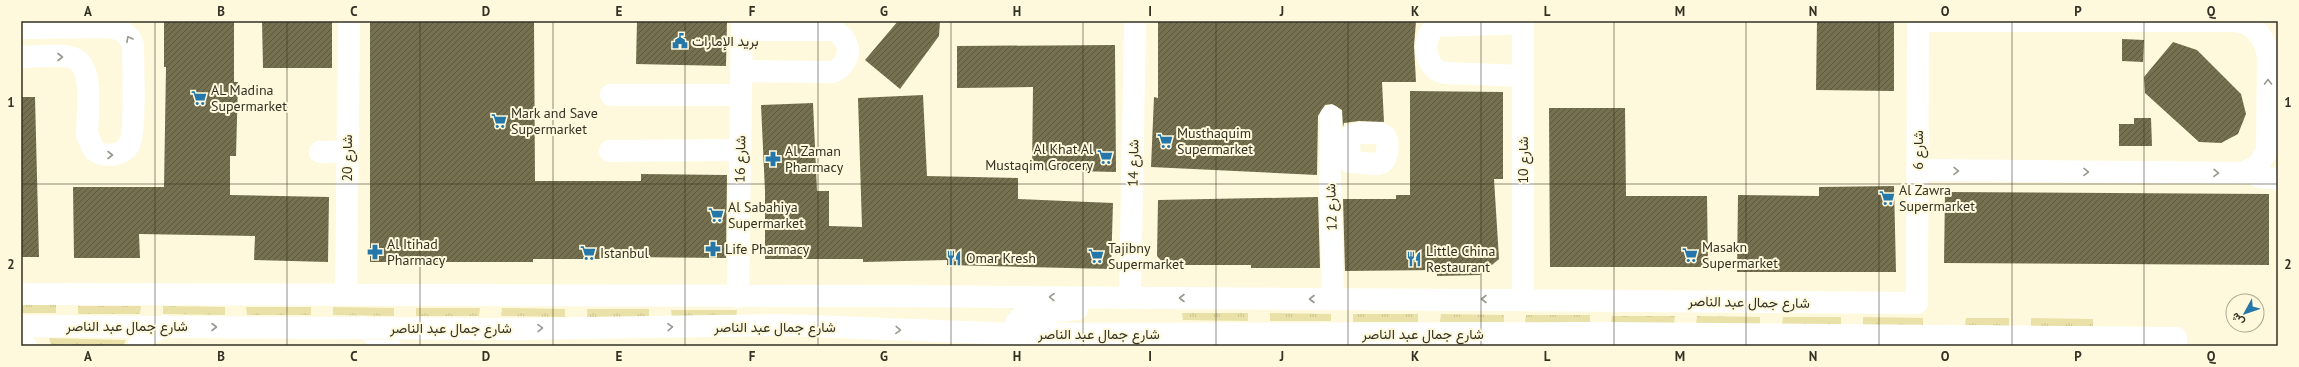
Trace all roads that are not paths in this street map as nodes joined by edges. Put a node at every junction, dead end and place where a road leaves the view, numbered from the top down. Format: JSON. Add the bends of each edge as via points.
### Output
{"nodes":[{"id":1,"x":348,"y":21,"type":"edge"},
{"id":2,"x":1918,"y":21,"type":"edge"},
{"id":3,"x":1523,"y":22,"type":"edge"},
{"id":4,"x":742,"y":26,"type":"edge"},
{"id":5,"x":21,"y":28,"type":"edge"},
{"id":6,"x":1135,"y":28,"type":"dead end"},
{"id":7,"x":21,"y":57,"type":"edge"},
{"id":8,"x":741,"y":71,"type":"junction"},
{"id":9,"x":1523,"y":76,"type":"junction"},
{"id":10,"x":611,"y":95,"type":"dead end"},
{"id":11,"x":741,"y":95,"type":"junction"},
{"id":12,"x":1331,"y":116,"type":"dead end"},
{"id":13,"x":347,"y":150,"type":"junction"},
{"id":14,"x":610,"y":150,"type":"dead end"},
{"id":15,"x":740,"y":150,"type":"junction"},
{"id":16,"x":320,"y":152,"type":"dead end"},
{"id":17,"x":1350,"y":162,"type":"dead end"},
{"id":18,"x":1917,"y":170,"type":"junction"},
{"id":19,"x":2252,"y":170,"type":"junction"},
{"id":20,"x":1330,"y":179,"type":"junction"},
{"id":21,"x":2278,"y":179,"type":"edge"},
{"id":22,"x":21,"y":294,"type":"edge"},
{"id":23,"x":346,"y":295,"type":"junction"},
{"id":24,"x":880,"y":296,"type":"junction"},
{"id":25,"x":738,"y":297,"type":"junction"},
{"id":26,"x":1091,"y":298,"type":"junction"},
{"id":27,"x":1130,"y":298,"type":"junction"},
{"id":28,"x":1333,"y":299,"type":"junction"},
{"id":29,"x":1523,"y":300,"type":"junction"},
{"id":30,"x":1917,"y":303,"type":"joint"},
{"id":31,"x":783,"y":325,"type":"junction"},
{"id":32,"x":21,"y":326,"type":"edge"},
{"id":33,"x":165,"y":326,"type":"junction"},
{"id":34,"x":363,"y":327,"type":"junction"},
{"id":35,"x":516,"y":328,"type":"junction"},
{"id":36,"x":1294,"y":333,"type":"junction"},
{"id":37,"x":1017,"y":334,"type":"junction"},
{"id":38,"x":1350,"y":340,"type":"edge"},
{"id":39,"x":1534,"y":340,"type":"edge"},
{"id":40,"x":1968,"y":341,"type":"edge"},
{"id":41,"x":2065,"y":342,"type":"edge"},
{"id":42,"x":2176,"y":342,"type":"edge"},
{"id":43,"x":21,"y":343,"type":"edge"},
{"id":44,"x":26,"y":346,"type":"edge"},
{"id":45,"x":138,"y":346,"type":"edge"},
{"id":46,"x":390,"y":346,"type":"edge"},
{"id":47,"x":488,"y":346,"type":"edge"},
{"id":48,"x":1312,"y":346,"type":"edge"}],
"edges":[{"from":1,"to":13,"type":"street","name":"شارع 20"},
{"from":2,"to":18,"type":"street","name":"شارع 6"},
{"from":19,"to":2,"type":"street","one_way":true,"via":[[2265,155],[2268,135],[2267,50],[2262,36],[2250,25],[2236,21]]},
{"from":3,"to":9,"type":"street","name":"شارع 10"},
{"from":3,"to":9,"type":"street","via":[[1436,26],[1429,34],[1427,59],[1434,70],[1446,74]]},
{"from":4,"to":8,"type":"street","name":"شارع 16"},
{"from":4,"to":8,"type":"street","via":[[833,30],[844,38],[848,51],[844,64],[833,72]]},
{"from":7,"to":5,"type":"street","one_way":true,"via":[[65,57],[82,63],[87,74],[87,135],[90,143],[101,154],[118,154],[125,150],[132,136],[133,45],[127,34],[109,27]]},
{"from":6,"to":27,"type":"street","name":"شارع 14"},
{"from":8,"to":11,"type":"street","name":"شارع 16"},
{"from":9,"to":29,"type":"street","name":"شارع 10"},
{"from":10,"to":11,"type":"street"},
{"from":11,"to":15,"type":"street","name":"شارع 16"},
{"from":12,"to":20,"type":"street","name":"شارع 12"},
{"from":13,"to":16,"type":"street"},
{"from":13,"to":23,"type":"street","name":"شارع 20"},
{"from":14,"to":15,"type":"street"},
{"from":15,"to":25,"type":"street","name":"شارع 16"},
{"from":17,"to":20,"type":"street","via":[[1340,178]]},
{"from":18,"to":19,"type":"street","one_way":true,"via":[[2236,173]]},
{"from":18,"to":30,"type":"street","name":"شارع 6"},
{"from":19,"to":21,"type":"street","via":[[2259,177]]},
{"from":20,"to":28,"type":"street","name":"شارع 12"},
{"from":22,"to":23,"type":"street","name":"شارع جمال عبد الناصر"},
{"from":23,"to":25,"type":"street","name":"شارع جمال عبد الناصر"},
{"from":24,"to":25,"type":"street","name":"شارع جمال عبد الناصر"},
{"from":26,"to":24,"type":"street","name":"شارع جمال عبد الناصر","one_way":true},
{"from":24,"to":31,"type":"street","via":[[888,303],[887,313],[883,316],[806,317]]},
{"from":26,"to":27,"type":"street","name":"شارع جمال عبد الناصر"},
{"from":26,"to":37,"type":"street","via":[[1076,310],[1023,315],[1016,323]]},
{"from":28,"to":27,"type":"street","name":"شارع جمال عبد الناصر","one_way":true},
{"from":29,"to":28,"type":"street","name":"شارع جمال عبد الناصر","one_way":true},
{"from":29,"to":30,"type":"street","name":"شارع جمال عبد الناصر"},
{"from":35,"to":31,"type":"street","name":"شارع جمال عبد الناصر","one_way":true},
{"from":31,"to":37,"type":"street","name":"شارع جمال عبد الناصر","one_way":true},
{"from":32,"to":33,"type":"street","name":"شارع جمال عبد الناصر"},
{"from":33,"to":34,"type":"street","name":"شارع جمال عبد الناصر","one_way":true},
{"from":33,"to":45,"type":"street","via":[[150,333]]},
{"from":34,"to":35,"type":"street","name":"شارع جمال عبد الناصر"},
{"from":34,"to":46,"type":"street"},
{"from":35,"to":47,"type":"street"},
{"from":36,"to":37,"type":"street","name":"شارع جمال عبد الناصر"},
{"from":36,"to":38,"type":"street","name":"شارع جمال عبد الناصر"},
{"from":36,"to":48,"type":"street"},
{"from":38,"to":39,"type":"street","name":"شارع جمال عبد الناصر"},
{"from":39,"to":40,"type":"street","name":"شارع جمال عبد الناصر"},
{"from":40,"to":41,"type":"street","name":"شارع جمال عبد الناصر"},
{"from":41,"to":42,"type":"street","name":"شارع جمال عبد الناصر"},
{"from":43,"to":44,"type":"street"}]}
